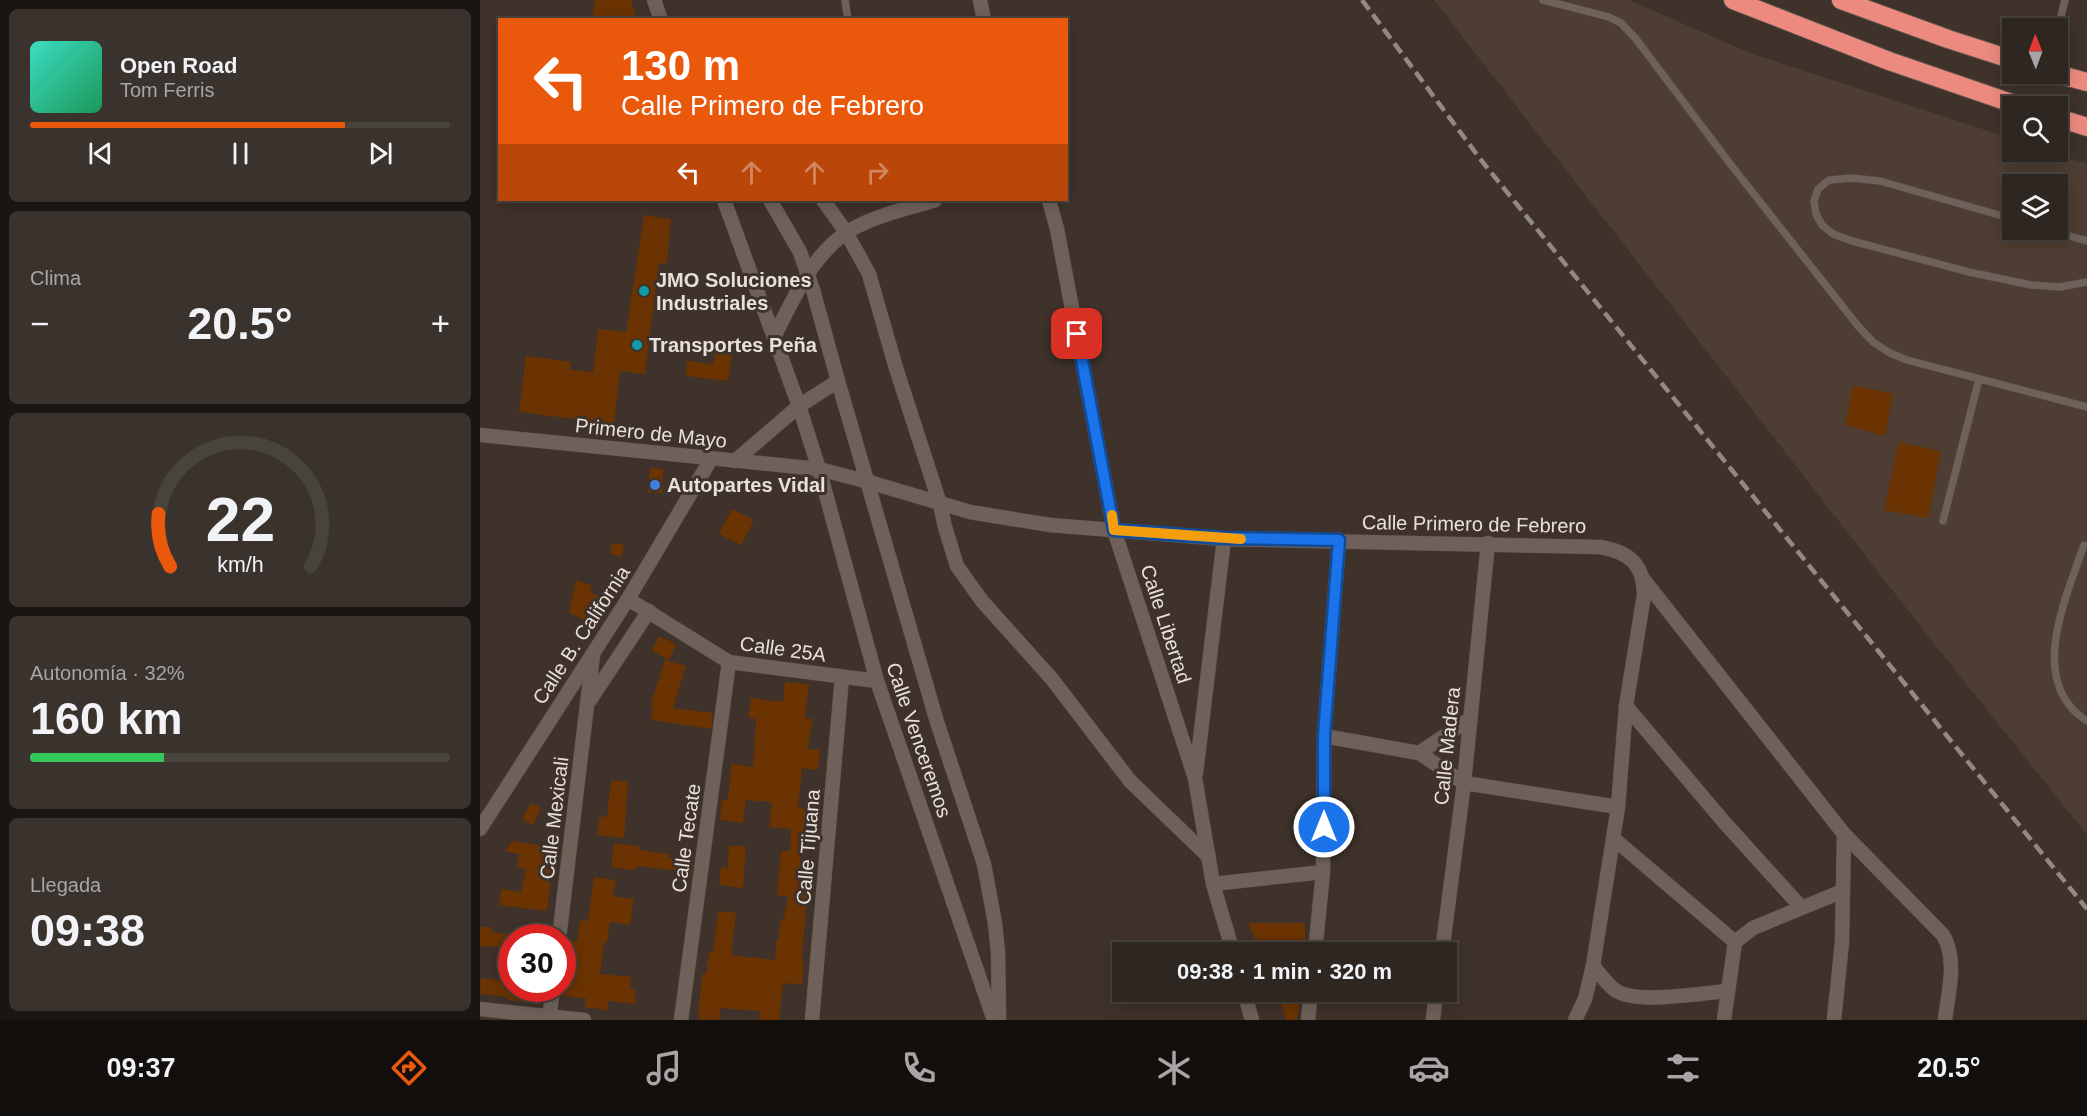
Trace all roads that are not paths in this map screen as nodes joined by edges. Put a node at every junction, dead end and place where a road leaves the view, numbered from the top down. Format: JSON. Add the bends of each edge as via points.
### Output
{"nodes":[{"id":1,"x":654,"y":0,"type":"edge"},
{"id":2,"x":845,"y":0,"type":"edge"},
{"id":3,"x":980,"y":0,"type":"edge"},
{"id":4,"x":1544,"y":0,"type":"edge"},
{"id":5,"x":1733,"y":0,"type":"edge"},
{"id":6,"x":1841,"y":0,"type":"edge"},
{"id":7,"x":2065,"y":0,"type":"edge"},
{"id":8,"x":660,"y":18,"type":"edge"},
{"id":9,"x":848,"y":18,"type":"edge"},
{"id":10,"x":984,"y":18,"type":"edge"},
{"id":11,"x":2060,"y":18,"type":"edge"},
{"id":12,"x":2002,"y":56,"type":"edge"},
{"id":13,"x":2068,"y":77,"type":"edge"},
{"id":14,"x":2087,"y":82,"type":"edge"},
{"id":15,"x":2002,"y":100,"type":"edge"},
{"id":16,"x":2068,"y":121,"type":"edge"},
{"id":17,"x":2087,"y":127,"type":"edge"},
{"id":18,"x":724,"y":201,"type":"edge"},
{"id":19,"x":771,"y":201,"type":"edge"},
{"id":20,"x":824,"y":201,"type":"edge"},
{"id":21,"x":932,"y":201,"type":"edge"},
{"id":22,"x":1049,"y":201,"type":"edge"},
{"id":23,"x":2002,"y":216,"type":"edge"},
{"id":24,"x":846,"y":232,"type":"junction"},
{"id":25,"x":2068,"y":236,"type":"edge"},
{"id":26,"x":2087,"y":241,"type":"edge"},
{"id":27,"x":807,"y":273,"type":"junction"},
{"id":28,"x":2087,"y":282,"type":"edge"},
{"id":29,"x":774,"y":337,"type":"junction"},
{"id":30,"x":1979,"y":379,"type":"junction"},
{"id":31,"x":838,"y":381,"type":"junction"},
{"id":32,"x":799,"y":406,"type":"junction"},
{"id":33,"x":2087,"y":407,"type":"edge"},
{"id":34,"x":480,"y":435,"type":"edge"},
{"id":35,"x":711,"y":459,"type":"junction"},
{"id":36,"x":735,"y":461,"type":"junction"},
{"id":37,"x":819,"y":469,"type":"junction"},
{"id":38,"x":869,"y":482,"type":"junction"},
{"id":39,"x":940,"y":504,"type":"junction"},
{"id":40,"x":1943,"y":521,"type":"dead end"},
{"id":41,"x":1114,"y":530,"type":"junction"},
{"id":42,"x":2087,"y":535,"type":"edge"},
{"id":43,"x":1224,"y":538,"type":"junction"},
{"id":44,"x":1339,"y":540,"type":"junction"},
{"id":45,"x":1488,"y":543,"type":"junction"},
{"id":46,"x":2085,"y":545,"type":"edge"},
{"id":47,"x":1644,"y":580,"type":"junction"},
{"id":48,"x":628,"y":599,"type":"junction"},
{"id":49,"x":649,"y":611,"type":"junction"},
{"id":50,"x":594,"y":650,"type":"junction"},
{"id":51,"x":729,"y":662,"type":"junction"},
{"id":52,"x":842,"y":677,"type":"junction"},
{"id":53,"x":877,"y":681,"type":"junction"},
{"id":54,"x":587,"y":704,"type":"junction"},
{"id":55,"x":1626,"y":706,"type":"junction"},
{"id":56,"x":1470,"y":719,"type":"junction"},
{"id":57,"x":2087,"y":721,"type":"edge"},
{"id":58,"x":1324,"y":736,"type":"junction"},
{"id":59,"x":1419,"y":753,"type":"junction"},
{"id":60,"x":1195,"y":778,"type":"junction"},
{"id":61,"x":1464,"y":783,"type":"junction"},
{"id":62,"x":1618,"y":807,"type":"junction"},
{"id":63,"x":480,"y":829,"type":"edge"},
{"id":64,"x":1844,"y":834,"type":"junction"},
{"id":65,"x":1613,"y":838,"type":"junction"},
{"id":66,"x":1209,"y":857,"type":"junction"},
{"id":67,"x":1323,"y":872,"type":"junction"},
{"id":68,"x":1213,"y":884,"type":"junction"},
{"id":69,"x":1843,"y":891,"type":"junction"},
{"id":70,"x":1801,"y":907,"type":"junction"},
{"id":71,"x":561,"y":924,"type":"edge"},
{"id":72,"x":1230,"y":942,"type":"edge"},
{"id":73,"x":1316,"y":942,"type":"edge"},
{"id":74,"x":1443,"y":942,"type":"edge"},
{"id":75,"x":1735,"y":942,"type":"junction"},
{"id":76,"x":1593,"y":966,"type":"junction"},
{"id":77,"x":1728,"y":991,"type":"junction"},
{"id":78,"x":551,"y":1002,"type":"edge"},
{"id":79,"x":1247,"y":1002,"type":"edge"},
{"id":80,"x":1310,"y":1002,"type":"edge"},
{"id":81,"x":1435,"y":1002,"type":"edge"},
{"id":82,"x":480,"y":1009,"type":"edge"},
{"id":83,"x":549,"y":1018,"type":"edge"},
{"id":84,"x":584,"y":1020,"type":"edge"},
{"id":85,"x":681,"y":1020,"type":"edge"},
{"id":86,"x":812,"y":1020,"type":"edge"},
{"id":87,"x":994,"y":1020,"type":"edge"},
{"id":88,"x":999,"y":1020,"type":"edge"},
{"id":89,"x":1252,"y":1020,"type":"edge"},
{"id":90,"x":1308,"y":1020,"type":"edge"},
{"id":91,"x":1433,"y":1020,"type":"edge"},
{"id":92,"x":1575,"y":1020,"type":"edge"},
{"id":93,"x":1724,"y":1020,"type":"edge"},
{"id":94,"x":1834,"y":1020,"type":"edge"},
{"id":95,"x":1945,"y":1020,"type":"edge"}],
"edges":[{"from":1,"to":8,"type":"street"},
{"from":2,"to":9,"type":"lane"},
{"from":3,"to":10,"type":"street"},
{"from":4,"to":30,"type":"lane","via":[[1622,23],[1805,261],[1873,342],[1907,360]]},
{"from":5,"to":15,"type":"highway","via":[[1888,61]]},
{"from":6,"to":12,"type":"highway"},
{"from":7,"to":11,"type":"lane"},
{"from":13,"to":14,"type":"highway"},
{"from":16,"to":17,"type":"highway"},
{"from":18,"to":29,"type":"street"},
{"from":19,"to":27,"type":"street","via":[[800,252]]},
{"from":20,"to":24,"type":"street"},
{"from":21,"to":24,"type":"street"},
{"from":22,"to":41,"type":"street","name":"Calle Libertad"},
{"from":23,"to":28,"type":"lane","via":[[1880,181],[1852,178],[1829,180],[1818,189],[1814,201],[1822,225],[1851,241],[2031,285],[2060,287]]},
{"from":24,"to":27,"type":"street"},
{"from":24,"to":39,"type":"street","via":[[876,293]]},
{"from":25,"to":26,"type":"lane"},
{"from":27,"to":29,"type":"street"},
{"from":27,"to":31,"type":"street"},
{"from":29,"to":32,"type":"street"},
{"from":30,"to":33,"type":"lane"},
{"from":30,"to":40,"type":"lane"},
{"from":31,"to":32,"type":"street"},
{"from":31,"to":38,"type":"street"},
{"from":32,"to":36,"type":"street"},
{"from":32,"to":37,"type":"street"},
{"from":34,"to":35,"type":"street","name":"Primero de Mayo"},
{"from":35,"to":36,"type":"street","name":"Primero de Mayo"},
{"from":35,"to":48,"type":"street","name":"Calle B. California"},
{"from":36,"to":37,"type":"street","name":"Primero de Mayo"},
{"from":37,"to":38,"type":"street","name":"Calle Primero de Febrero"},
{"from":37,"to":53,"type":"street","name":"Calle Venceremos"},
{"from":38,"to":39,"type":"street","name":"Calle Primero de Febrero"},
{"from":38,"to":88,"type":"street","via":[[937,722],[984,864],[996,933]]},
{"from":39,"to":41,"type":"street","name":"Calle Primero de Febrero","via":[[1004,519]]},
{"from":39,"to":66,"type":"street","via":[[957,566],[982,602],[1052,679],[1130,781]]},
{"from":41,"to":43,"type":"street","name":"Calle Primero de Febrero"},
{"from":41,"to":60,"type":"street","name":"Calle Libertad"},
{"from":42,"to":46,"type":"lane"},
{"from":43,"to":44,"type":"street","name":"Calle Primero de Febrero"},
{"from":43,"to":60,"type":"street"},
{"from":44,"to":45,"type":"street","name":"Calle Primero de Febrero"},
{"from":44,"to":58,"type":"street"},
{"from":45,"to":47,"type":"street","name":"Calle Primero de Febrero","via":[[1616,550],[1638,568]]},
{"from":45,"to":56,"type":"street","name":"Calle Madera"},
{"from":46,"to":57,"type":"lane","via":[[2058,621],[2054,663],[2064,699]]},
{"from":47,"to":55,"type":"street"},
{"from":47,"to":64,"type":"street"},
{"from":48,"to":49,"type":"street","name":"Calle 25A"},
{"from":48,"to":50,"type":"street","name":"Calle B. California"},
{"from":49,"to":51,"type":"street","name":"Calle 25A"},
{"from":49,"to":54,"type":"street","name":"Calle Mexicali"},
{"from":50,"to":54,"type":"street","name":"Calle Mexicali"},
{"from":50,"to":63,"type":"street","name":"Calle B. California"},
{"from":51,"to":52,"type":"street","name":"Calle 25A"},
{"from":51,"to":85,"type":"street","name":"Calle Tecate"},
{"from":52,"to":53,"type":"street","name":"Calle 25A"},
{"from":52,"to":86,"type":"street","name":"Calle Tijuana"},
{"from":53,"to":87,"type":"street","name":"Calle Venceremos"},
{"from":54,"to":71,"type":"street","name":"Calle Mexicali"},
{"from":55,"to":62,"type":"street"},
{"from":55,"to":70,"type":"street"},
{"from":56,"to":59,"type":"street"},
{"from":56,"to":61,"type":"street","name":"Calle Madera"},
{"from":58,"to":59,"type":"street"},
{"from":58,"to":67,"type":"street"},
{"from":59,"to":61,"type":"street"},
{"from":60,"to":66,"type":"street","name":"Calle Libertad"},
{"from":61,"to":62,"type":"street"},
{"from":61,"to":74,"type":"street","name":"Calle Madera"},
{"from":62,"to":65,"type":"street"},
{"from":64,"to":69,"type":"street"},
{"from":64,"to":95,"type":"street","via":[[1928,918],[1948,944],[1951,963]]},
{"from":65,"to":75,"type":"street"},
{"from":65,"to":76,"type":"street"},
{"from":66,"to":68,"type":"street","name":"Calle Libertad"},
{"from":67,"to":68,"type":"street"},
{"from":67,"to":73,"type":"street"},
{"from":68,"to":72,"type":"street","name":"Calle Libertad"},
{"from":69,"to":70,"type":"street"},
{"from":69,"to":94,"type":"street"},
{"from":70,"to":75,"type":"street","via":[[1753,928]]},
{"from":75,"to":77,"type":"street"},
{"from":76,"to":77,"type":"street","via":[[1627,996]]},
{"from":76,"to":92,"type":"street"},
{"from":77,"to":93,"type":"street"},
{"from":78,"to":83,"type":"street"},
{"from":79,"to":89,"type":"street"},
{"from":80,"to":90,"type":"street"},
{"from":81,"to":91,"type":"street"},
{"from":82,"to":83,"type":"street"},
{"from":83,"to":84,"type":"street"}]}
